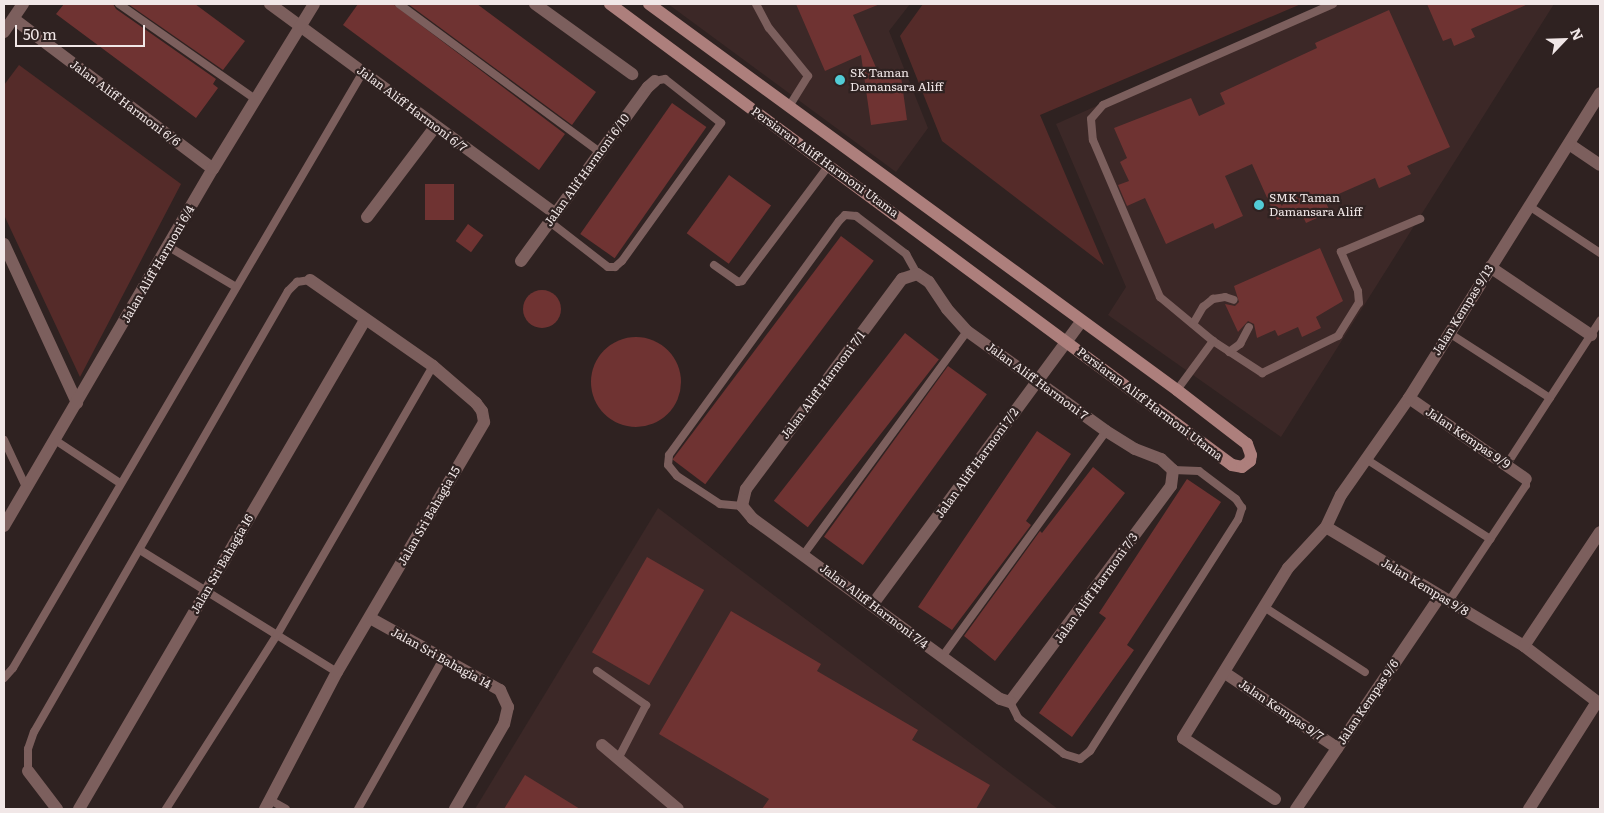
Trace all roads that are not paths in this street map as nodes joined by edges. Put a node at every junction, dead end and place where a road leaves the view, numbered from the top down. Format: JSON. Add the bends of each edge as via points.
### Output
{"nodes":[{"id":1,"x":23,"y":4,"type":"edge"},
{"id":2,"x":119,"y":4,"type":"edge"},
{"id":3,"x":270,"y":4,"type":"edge"},
{"id":4,"x":314,"y":4,"type":"edge"},
{"id":5,"x":398,"y":4,"type":"edge"},
{"id":6,"x":535,"y":4,"type":"edge"},
{"id":7,"x":610,"y":4,"type":"edge"},
{"id":8,"x":649,"y":4,"type":"edge"},
{"id":9,"x":756,"y":4,"type":"edge"},
{"id":10,"x":1333,"y":4,"type":"edge"},
{"id":11,"x":14,"y":19,"type":"junction"},
{"id":12,"x":299,"y":26,"type":"junction"},
{"id":13,"x":4,"y":32,"type":"edge"},
{"id":14,"x":363,"y":72,"type":"junction"},
{"id":15,"x":632,"y":74,"type":"dead end"},
{"id":16,"x":655,"y":80,"type":"joint"},
{"id":17,"x":1600,"y":93,"type":"edge"},
{"id":18,"x":255,"y":99,"type":"junction"},
{"id":19,"x":789,"y":107,"type":"junction"},
{"id":20,"x":435,"y":126,"type":"junction"},
{"id":21,"x":1569,"y":144,"type":"junction"},
{"id":22,"x":601,"y":154,"type":"junction"},
{"id":23,"x":830,"y":164,"type":"junction"},
{"id":24,"x":1600,"y":165,"type":"edge"},
{"id":25,"x":213,"y":169,"type":"junction"},
{"id":26,"x":1529,"y":206,"type":"junction"},
{"id":27,"x":367,"y":217,"type":"dead end"},
{"id":28,"x":553,"y":218,"type":"junction"},
{"id":29,"x":1420,"y":219,"type":"dead end"},
{"id":30,"x":4,"y":244,"type":"edge"},
{"id":31,"x":169,"y":247,"type":"junction"},
{"id":32,"x":1600,"y":253,"type":"edge"},
{"id":33,"x":521,"y":261,"type":"dead end"},
{"id":34,"x":714,"y":265,"type":"dead end"},
{"id":35,"x":1490,"y":267,"type":"junction"},
{"id":36,"x":917,"y":274,"type":"junction"},
{"id":37,"x":310,"y":280,"type":"joint"},
{"id":38,"x":236,"y":287,"type":"junction"},
{"id":39,"x":1234,"y":300,"type":"dead end"},
{"id":40,"x":365,"y":320,"type":"junction"},
{"id":41,"x":1600,"y":320,"type":"edge"},
{"id":42,"x":1081,"y":322,"type":"junction"},
{"id":43,"x":1193,"y":324,"type":"junction"},
{"id":44,"x":1249,"y":328,"type":"dead end"},
{"id":45,"x":967,"y":331,"type":"junction"},
{"id":46,"x":1449,"y":333,"type":"junction"},
{"id":47,"x":1591,"y":334,"type":"junction"},
{"id":48,"x":1067,"y":341,"type":"junction"},
{"id":49,"x":1213,"y":341,"type":"junction"},
{"id":50,"x":1229,"y":352,"type":"junction"},
{"id":51,"x":433,"y":366,"type":"junction"},
{"id":52,"x":1037,"y":381,"type":"junction"},
{"id":53,"x":1177,"y":390,"type":"junction"},
{"id":54,"x":1409,"y":398,"type":"junction"},
{"id":55,"x":1550,"y":398,"type":"junction"},
{"id":56,"x":77,"y":403,"type":"junction"},
{"id":57,"x":1106,"y":431,"type":"junction"},
{"id":58,"x":4,"y":440,"type":"edge"},
{"id":59,"x":55,"y":440,"type":"junction"},
{"id":60,"x":1366,"y":459,"type":"junction"},
{"id":61,"x":1507,"y":464,"type":"junction"},
{"id":62,"x":1173,"y":470,"type":"junction"},
{"id":63,"x":1526,"y":479,"type":"joint"},
{"id":64,"x":120,"y":483,"type":"junction"},
{"id":65,"x":26,"y":487,"type":"junction"},
{"id":66,"x":742,"y":506,"type":"junction"},
{"id":67,"x":4,"y":526,"type":"edge"},
{"id":68,"x":1326,"y":527,"type":"junction"},
{"id":69,"x":1600,"y":532,"type":"edge"},
{"id":70,"x":1490,"y":539,"type":"junction"},
{"id":71,"x":140,"y":550,"type":"junction"},
{"id":72,"x":804,"y":554,"type":"junction"},
{"id":73,"x":206,"y":591,"type":"junction"},
{"id":74,"x":1444,"y":599,"type":"junction"},
{"id":75,"x":873,"y":604,"type":"junction"},
{"id":76,"x":1264,"y":607,"type":"junction"},
{"id":77,"x":370,"y":618,"type":"junction"},
{"id":78,"x":277,"y":635,"type":"junction"},
{"id":79,"x":1524,"y":646,"type":"junction"},
{"id":80,"x":942,"y":657,"type":"junction"},
{"id":81,"x":443,"y":659,"type":"junction"},
{"id":82,"x":597,"y":671,"type":"dead end"},
{"id":83,"x":338,"y":672,"type":"junction"},
{"id":84,"x":1365,"y":672,"type":"dead end"},
{"id":85,"x":1225,"y":673,"type":"junction"},
{"id":86,"x":4,"y":678,"type":"edge"},
{"id":87,"x":1010,"y":702,"type":"junction"},
{"id":88,"x":1599,"y":703,"type":"edge"},
{"id":89,"x":602,"y":745,"type":"dead end"},
{"id":90,"x":1337,"y":748,"type":"junction"},
{"id":91,"x":618,"y":759,"type":"junction"},
{"id":92,"x":28,"y":771,"type":"joint"},
{"id":93,"x":1275,"y":799,"type":"dead end"},
{"id":94,"x":268,"y":805,"type":"edge"},
{"id":95,"x":670,"y":807,"type":"edge"},
{"id":96,"x":57,"y":809,"type":"edge"},
{"id":97,"x":79,"y":809,"type":"edge"},
{"id":98,"x":166,"y":809,"type":"edge"},
{"id":99,"x":286,"y":809,"type":"edge"},
{"id":100,"x":358,"y":809,"type":"edge"},
{"id":101,"x":455,"y":809,"type":"edge"},
{"id":102,"x":1296,"y":809,"type":"edge"},
{"id":103,"x":1529,"y":809,"type":"edge"}],
"edges":[{"from":1,"to":11,"type":"street"},
{"from":2,"to":18,"type":"lane"},
{"from":3,"to":12,"type":"street","name":"Jalan Aliff Harmoni 6/7"},
{"from":4,"to":12,"type":"street","name":"Jalan Aliff Harmoni 6/4"},
{"from":5,"to":22,"type":"lane"},
{"from":6,"to":15,"type":"street"},
{"from":7,"to":23,"type":"street","name":"Persiaran Aliff Harmoni Utama"},
{"from":8,"to":19,"type":"street","name":"Persiaran Aliff Harmoni Utama"},
{"from":9,"to":19,"type":"lane","via":[[769,28],[808,76]]},
{"from":10,"to":43,"type":"lane","via":[[1103,105],[1091,119],[1093,140],[1160,297]]},
{"from":11,"to":13,"type":"street"},
{"from":11,"to":25,"type":"street","name":"Jalan Aliff Harmoni 6/6"},
{"from":12,"to":14,"type":"street","name":"Jalan Aliff Harmoni 6/7"},
{"from":12,"to":18,"type":"street","name":"Jalan Aliff Harmoni 6/4"},
{"from":14,"to":20,"type":"street","name":"Jalan Aliff Harmoni 6/7"},
{"from":14,"to":38,"type":"lane"},
{"from":16,"to":22,"type":"street","name":"Jalan Alif Harmoni 6/10"},
{"from":16,"to":28,"type":"lane","via":[[665,80],[721,122],[622,261],[615,267],[608,266]]},
{"from":17,"to":21,"type":"street","name":"Jalan Kempas 9/13"},
{"from":18,"to":25,"type":"street","name":"Jalan Aliff Harmoni 6/4"},
{"from":19,"to":42,"type":"street","name":"Persiaran Aliff Harmoni Utama"},
{"from":20,"to":27,"type":"street"},
{"from":20,"to":28,"type":"street","name":"Jalan Aliff Harmoni 6/7"},
{"from":21,"to":24,"type":"street"},
{"from":21,"to":26,"type":"street","name":"Jalan Kempas 9/13"},
{"from":22,"to":28,"type":"street","name":"Jalan Alif Harmoni 6/10"},
{"from":23,"to":34,"type":"lane","via":[[742,281],[738,282]]},
{"from":23,"to":48,"type":"street","name":"Persiaran Aliff Harmoni Utama"},
{"from":25,"to":31,"type":"street","name":"Jalan Aliff Harmoni 6/4"},
{"from":26,"to":32,"type":"lane"},
{"from":26,"to":35,"type":"street","name":"Jalan Kempas 9/13"},
{"from":28,"to":33,"type":"street","name":"Jalan Alif Harmoni 6/10"},
{"from":29,"to":50,"type":"lane","via":[[1341,252],[1358,291],[1359,303],[1338,336],[1262,373]]},
{"from":30,"to":56,"type":"street"},
{"from":31,"to":38,"type":"lane"},
{"from":31,"to":56,"type":"street","name":"Jalan Aliff Harmoni 6/4"},
{"from":35,"to":46,"type":"street","name":"Jalan Kempas 9/13"},
{"from":35,"to":47,"type":"street"},
{"from":36,"to":45,"type":"street","name":"Jalan Aliff Harmoni 7","via":[[929,282]]},
{"from":36,"to":66,"type":"street","name":"Jalan Aliff Harmoni 7/1","via":[[902,279],[746,489]]},
{"from":36,"to":66,"type":"lane","via":[[906,254],[856,216],[845,215],[839,221],[669,455],[668,466],[677,476],[720,504]]},
{"from":37,"to":40,"type":"street","name":"Jalan Sri Bahagia 15"},
{"from":37,"to":71,"type":"lane","via":[[297,282],[288,291]]},
{"from":38,"to":64,"type":"lane"},
{"from":39,"to":43,"type":"lane","via":[[1225,297],[1213,299],[1203,307]]},
{"from":40,"to":51,"type":"street","name":"Jalan Sri Bahagia 15"},
{"from":40,"to":73,"type":"street","name":"Jalan Sri Bahagia 16"},
{"from":41,"to":47,"type":"lane"},
{"from":42,"to":48,"type":"street","name":"Jalan Aliff Harmoni 7/2"},
{"from":42,"to":53,"type":"street","name":"Persiaran Aliff Harmoni Utama"},
{"from":43,"to":49,"type":"lane"},
{"from":44,"to":50,"type":"lane","via":[[1240,344]]},
{"from":45,"to":52,"type":"street","name":"Jalan Aliff Harmoni 7"},
{"from":45,"to":72,"type":"lane"},
{"from":46,"to":54,"type":"street","name":"Jalan Kempas 9/13"},
{"from":46,"to":55,"type":"lane"},
{"from":47,"to":55,"type":"lane"},
{"from":48,"to":52,"type":"street","name":"Jalan Aliff Harmoni 7/2"},
{"from":48,"to":53,"type":"street","name":"Persiaran Aliff Harmoni Utama","via":[[1232,465],[1242,467],[1250,461],[1247,444]]},
{"from":49,"to":50,"type":"lane"},
{"from":49,"to":53,"type":"lane"},
{"from":51,"to":77,"type":"street","name":"Jalan Sri Bahagia 15","via":[[476,403],[484,422]]},
{"from":51,"to":78,"type":"lane"},
{"from":52,"to":57,"type":"street","name":"Jalan Aliff Harmoni 7"},
{"from":52,"to":75,"type":"street","name":"Jalan Aliff Harmoni 7/2"},
{"from":54,"to":60,"type":"street","name":"Jalan Kempas 9/13"},
{"from":54,"to":61,"type":"street","name":"Jalan Kempas 9/9"},
{"from":55,"to":61,"type":"lane"},
{"from":56,"to":59,"type":"street","name":"Jalan Aliff Harmoni 6/4"},
{"from":57,"to":62,"type":"street","name":"Jalan Aliff Harmoni 7","via":[[1135,449],[1161,459]]},
{"from":57,"to":80,"type":"lane"},
{"from":58,"to":65,"type":"lane"},
{"from":59,"to":64,"type":"lane"},
{"from":59,"to":65,"type":"street","name":"Jalan Aliff Harmoni 6/4"},
{"from":60,"to":68,"type":"street","name":"Jalan Kempas 9/13","via":[[1341,495]]},
{"from":60,"to":70,"type":"lane"},
{"from":61,"to":63,"type":"street","name":"Jalan Kempas 9/9"},
{"from":62,"to":87,"type":"street","name":"Jalan Aliff Harmoni 7/3","via":[[1170,486]]},
{"from":62,"to":87,"type":"lane","via":[[1200,471],[1236,499],[1242,508],[1238,520],[1090,751],[1080,759],[1064,754],[1018,718]]},
{"from":63,"to":70,"type":"lane","via":[[1526,485]]},
{"from":64,"to":86,"type":"lane","via":[[13,668]]},
{"from":65,"to":67,"type":"street","name":"Jalan Aliff Harmoni 6/4"},
{"from":66,"to":72,"type":"street","name":"Jalan Aliff Harmoni 7/4","via":[[753,520]]},
{"from":68,"to":74,"type":"street","name":"Jalan Kempas 9/8"},
{"from":68,"to":76,"type":"street","via":[[1302,550]]},
{"from":69,"to":79,"type":"street"},
{"from":70,"to":74,"type":"lane"},
{"from":71,"to":73,"type":"lane"},
{"from":71,"to":92,"type":"lane","via":[[34,732],[28,749]]},
{"from":72,"to":75,"type":"street","name":"Jalan Aliff Harmoni 7/4"},
{"from":73,"to":78,"type":"lane"},
{"from":73,"to":97,"type":"street","name":"Jalan Sri Bahagia 16"},
{"from":74,"to":79,"type":"street","name":"Jalan Kempas 9/8"},
{"from":74,"to":90,"type":"street","name":"Jalan Kempas 9/6"},
{"from":75,"to":80,"type":"street","name":"Jalan Aliff Harmoni 7/4"},
{"from":76,"to":84,"type":"lane"},
{"from":76,"to":85,"type":"street"},
{"from":77,"to":81,"type":"street","name":"Jalan Sri Bahagia 14"},
{"from":77,"to":83,"type":"street","name":"Jalan Sri Bahagia 15"},
{"from":78,"to":83,"type":"lane"},
{"from":78,"to":98,"type":"lane"},
{"from":79,"to":88,"type":"street","name":"Jalan Kempas 9/8"},
{"from":80,"to":87,"type":"street","name":"Jalan Aliff Harmoni 7/4","via":[[1000,699]]},
{"from":81,"to":100,"type":"lane"},
{"from":81,"to":101,"type":"street","name":"Jalan Sri Bahagia 14","via":[[500,690],[508,706],[504,724]]},
{"from":82,"to":91,"type":"lane","via":[[646,705]]},
{"from":83,"to":94,"type":"street","name":"Jalan Sri Bahagia 15"},
{"from":85,"to":90,"type":"street","name":"Jalan Kempas 9/7"},
{"from":85,"to":93,"type":"street","via":[[1183,738]]},
{"from":88,"to":103,"type":"street"},
{"from":89,"to":91,"type":"street"},
{"from":90,"to":102,"type":"street","name":"Jalan Kempas 9/6"},
{"from":91,"to":95,"type":"street"},
{"from":92,"to":96,"type":"street"},
{"from":94,"to":99,"type":"lane"}]}
